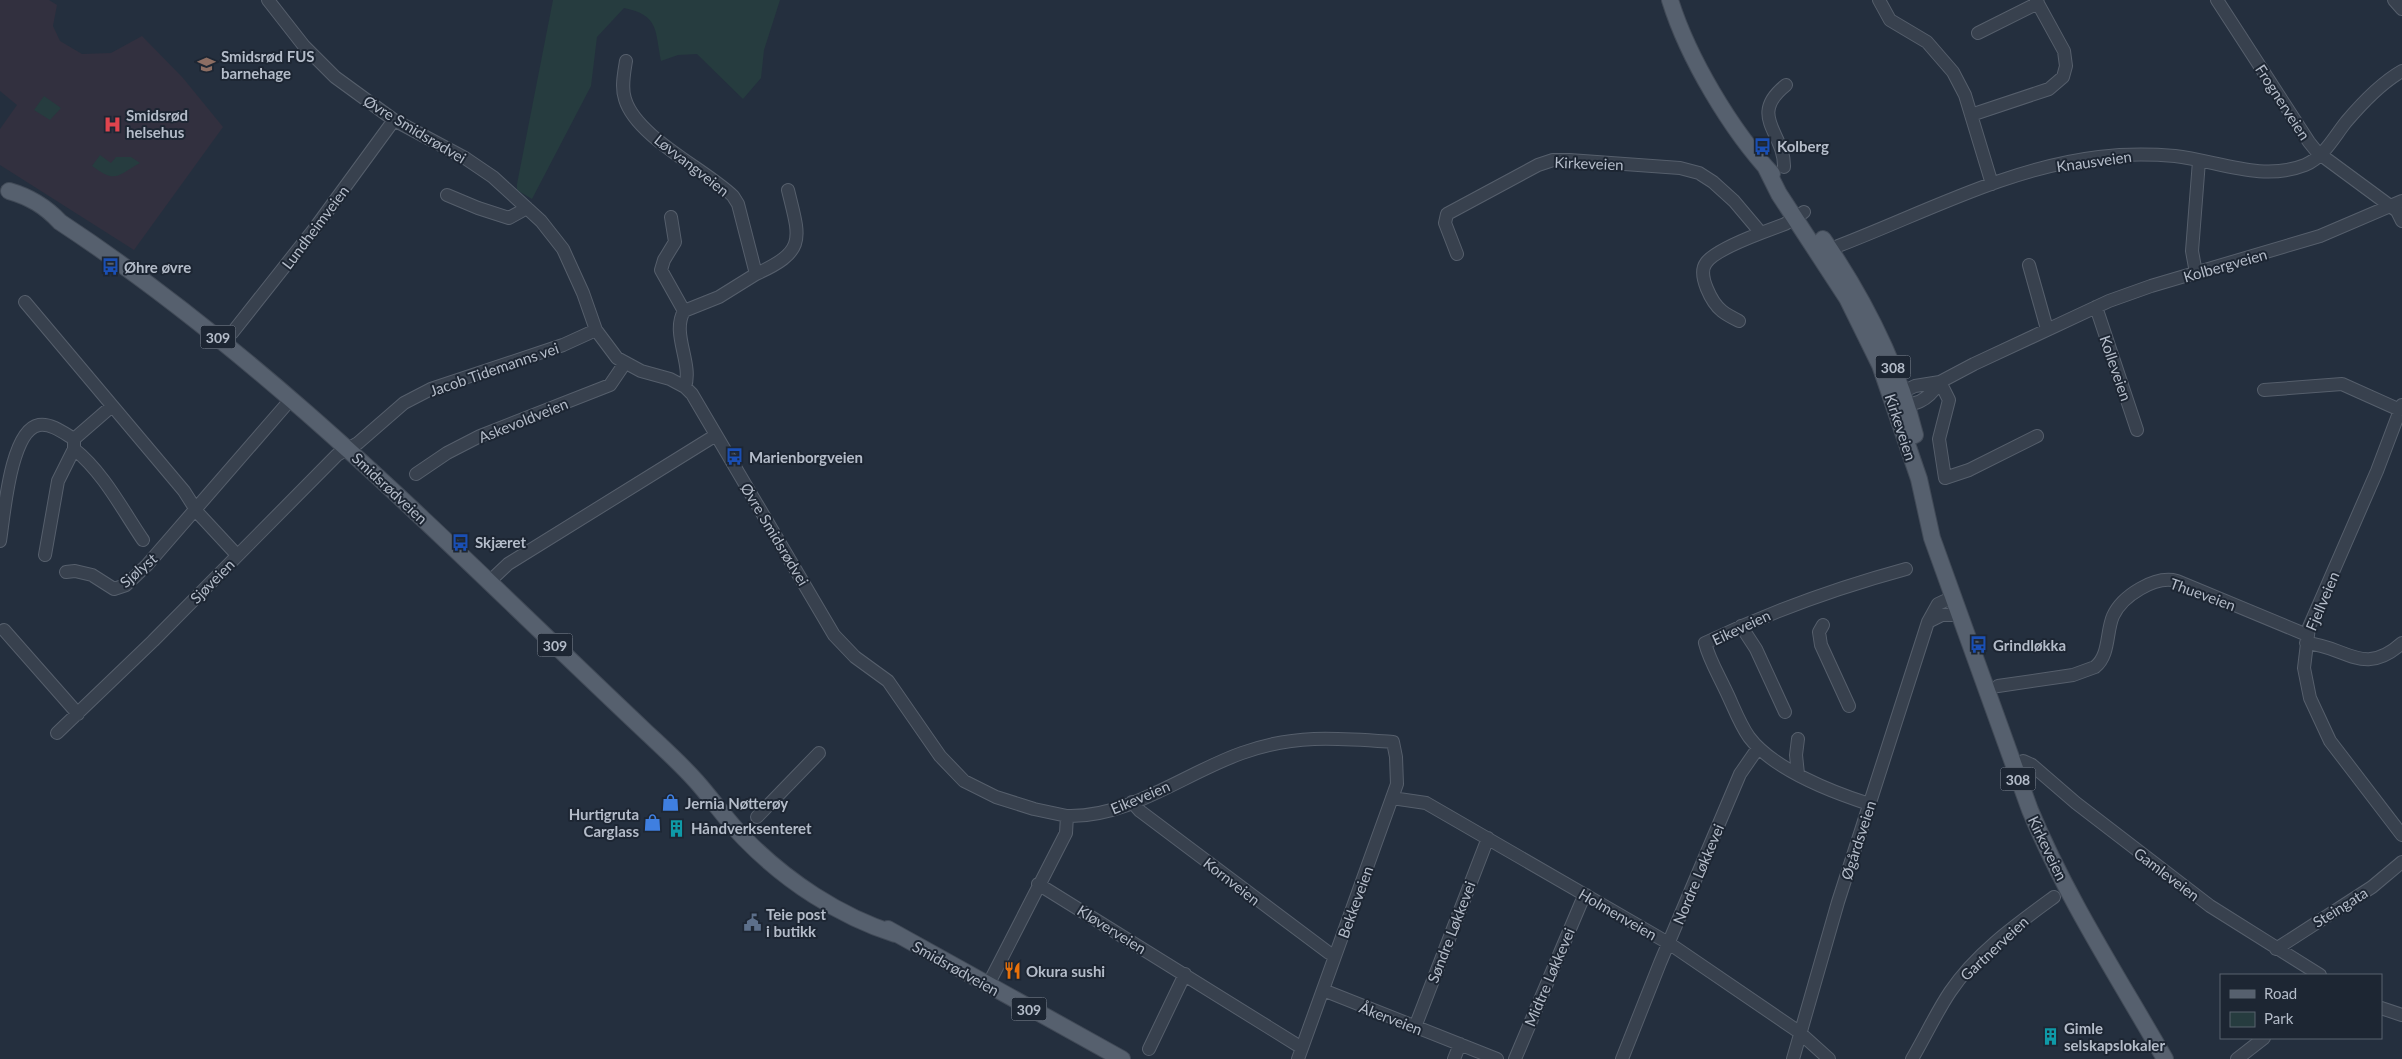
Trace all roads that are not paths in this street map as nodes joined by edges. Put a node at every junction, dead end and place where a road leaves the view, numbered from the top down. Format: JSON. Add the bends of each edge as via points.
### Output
{"nodes":[{"id":1,"x":268,"y":0,"type":"edge"},
{"id":2,"x":1670,"y":0,"type":"edge"},
{"id":3,"x":1879,"y":0,"type":"edge"},
{"id":4,"x":2218,"y":0,"type":"edge"},
{"id":5,"x":2394,"y":0,"type":"edge"},
{"id":6,"x":2037,"y":1,"type":"edge"},
{"id":7,"x":2402,"y":9,"type":"edge"},
{"id":8,"x":1978,"y":33,"type":"dead end"},
{"id":9,"x":626,"y":61,"type":"dead end"},
{"id":10,"x":2402,"y":71,"type":"edge"},
{"id":11,"x":1786,"y":85,"type":"dead end"},
{"id":12,"x":1971,"y":115,"type":"junction"},
{"id":13,"x":394,"y":120,"type":"junction"},
{"id":14,"x":2322,"y":154,"type":"junction"},
{"id":15,"x":2199,"y":160,"type":"junction"},
{"id":16,"x":1784,"y":167,"type":"dead end"},
{"id":17,"x":1992,"y":184,"type":"junction"},
{"id":18,"x":4,"y":188,"type":"edge"},
{"id":19,"x":788,"y":190,"type":"dead end"},
{"id":20,"x":448,"y":195,"type":"dead end"},
{"id":21,"x":2396,"y":203,"type":"edge"},
{"id":22,"x":527,"y":208,"type":"junction"},
{"id":23,"x":1800,"y":215,"type":"junction"},
{"id":24,"x":670,"y":217,"type":"dead end"},
{"id":25,"x":2402,"y":221,"type":"edge"},
{"id":26,"x":1761,"y":233,"type":"junction"},
{"id":27,"x":1838,"y":246,"type":"dead end"},
{"id":28,"x":1457,"y":254,"type":"dead end"},
{"id":29,"x":2029,"y":265,"type":"dead end"},
{"id":30,"x":2196,"y":273,"type":"junction"},
{"id":31,"x":756,"y":274,"type":"junction"},
{"id":32,"x":25,"y":302,"type":"dead end"},
{"id":33,"x":2096,"y":307,"type":"junction"},
{"id":34,"x":684,"y":311,"type":"junction"},
{"id":35,"x":1739,"y":321,"type":"dead end"},
{"id":36,"x":2048,"y":329,"type":"junction"},
{"id":37,"x":596,"y":330,"type":"junction"},
{"id":38,"x":232,"y":333,"type":"dead end"},
{"id":39,"x":625,"y":363,"type":"junction"},
{"id":40,"x":1940,"y":382,"type":"junction"},
{"id":41,"x":685,"y":387,"type":"junction"},
{"id":42,"x":2264,"y":390,"type":"dead end"},
{"id":43,"x":1900,"y":400,"type":"junction"},
{"id":44,"x":112,"y":406,"type":"junction"},
{"id":45,"x":285,"y":406,"type":"dead end"},
{"id":46,"x":2401,"y":408,"type":"edge"},
{"id":47,"x":2137,"y":430,"type":"dead end"},
{"id":48,"x":716,"y":435,"type":"junction"},
{"id":49,"x":2037,"y":436,"type":"dead end"},
{"id":50,"x":74,"y":444,"type":"junction"},
{"id":51,"x":348,"y":449,"type":"junction"},
{"id":52,"x":416,"y":474,"type":"dead end"},
{"id":53,"x":196,"y":510,"type":"junction"},
{"id":54,"x":143,"y":540,"type":"dead end"},
{"id":55,"x":0,"y":541,"type":"edge"},
{"id":56,"x":45,"y":555,"type":"dead end"},
{"id":57,"x":237,"y":555,"type":"junction"},
{"id":58,"x":1906,"y":569,"type":"dead end"},
{"id":59,"x":66,"y":572,"type":"dead end"},
{"id":60,"x":489,"y":582,"type":"junction"},
{"id":61,"x":1952,"y":597,"type":"junction"},
{"id":62,"x":1959,"y":615,"type":"junction"},
{"id":63,"x":1928,"y":622,"type":"junction"},
{"id":64,"x":1823,"y":625,"type":"dead end"},
{"id":65,"x":1741,"y":626,"type":"junction"},
{"id":66,"x":4,"y":630,"type":"dead end"},
{"id":67,"x":2307,"y":639,"type":"junction"},
{"id":68,"x":2402,"y":643,"type":"edge"},
{"id":69,"x":1998,"y":686,"type":"dead end"},
{"id":70,"x":1849,"y":706,"type":"dead end"},
{"id":71,"x":1785,"y":712,"type":"dead end"},
{"id":72,"x":78,"y":714,"type":"junction"},
{"id":73,"x":57,"y":733,"type":"dead end"},
{"id":74,"x":1798,"y":738,"type":"dead end"},
{"id":75,"x":1393,"y":742,"type":"joint"},
{"id":76,"x":1758,"y":748,"type":"junction"},
{"id":77,"x":819,"y":754,"type":"dead end"},
{"id":78,"x":2023,"y":761,"type":"dead end"},
{"id":79,"x":1798,"y":774,"type":"junction"},
{"id":80,"x":1392,"y":798,"type":"junction"},
{"id":81,"x":1132,"y":802,"type":"junction"},
{"id":82,"x":1869,"y":804,"type":"junction"},
{"id":83,"x":1067,"y":816,"type":"junction"},
{"id":84,"x":757,"y":817,"type":"dead end"},
{"id":85,"x":2402,"y":835,"type":"edge"},
{"id":86,"x":1488,"y":838,"type":"junction"},
{"id":87,"x":2402,"y":862,"type":"edge"},
{"id":88,"x":1038,"y":884,"type":"junction"},
{"id":89,"x":1586,"y":895,"type":"junction"},
{"id":90,"x":2054,"y":897,"type":"dead end"},
{"id":91,"x":1670,"y":944,"type":"junction"},
{"id":92,"x":2276,"y":949,"type":"junction"},
{"id":93,"x":1336,"y":954,"type":"junction"},
{"id":94,"x":1185,"y":974,"type":"junction"},
{"id":95,"x":2318,"y":974,"type":"edge"},
{"id":96,"x":988,"y":986,"type":"junction"},
{"id":97,"x":1323,"y":990,"type":"junction"},
{"id":98,"x":2382,"y":1008,"type":"edge"},
{"id":99,"x":2402,"y":1015,"type":"edge"},
{"id":100,"x":1415,"y":1027,"type":"junction"},
{"id":101,"x":1800,"y":1032,"type":"junction"},
{"id":102,"x":2263,"y":1039,"type":"edge"},
{"id":103,"x":1460,"y":1044,"type":"junction"},
{"id":104,"x":1149,"y":1049,"type":"dead end"},
{"id":105,"x":1300,"y":1054,"type":"edge"},
{"id":106,"x":1122,"y":1059,"type":"edge"},
{"id":107,"x":1454,"y":1059,"type":"edge"},
{"id":108,"x":1497,"y":1059,"type":"edge"},
{"id":109,"x":1515,"y":1059,"type":"edge"},
{"id":110,"x":1622,"y":1059,"type":"edge"},
{"id":111,"x":1792,"y":1059,"type":"edge"},
{"id":112,"x":1829,"y":1059,"type":"edge"},
{"id":113,"x":1912,"y":1059,"type":"edge"},
{"id":114,"x":2165,"y":1059,"type":"edge"},
{"id":115,"x":2238,"y":1059,"type":"edge"}],
"edges":[{"from":1,"to":13,"type":"street","name":"Øvre Smidsrødvei","via":[[325,68]]},
{"from":2,"to":23,"type":"main road","name":"Kirkeveien","number":"308","via":[[1704,76],[1765,166],[1779,194]]},
{"from":3,"to":12,"type":"street","via":[[1890,20],[1927,42],[1944,59],[1959,82]]},
{"from":4,"to":14,"type":"street","name":"Frognerveien","via":[[2295,122]]},
{"from":5,"to":7,"type":"street"},
{"from":6,"to":8,"type":"street"},
{"from":6,"to":12,"type":"street","via":[[2064,51],[2066,66],[2063,77],[2049,89]]},
{"from":9,"to":31,"type":"street","name":"Løvvangveien","via":[[624,92],[628,108],[645,128],[733,196],[742,215]]},
{"from":10,"to":14,"type":"street","via":[[2366,101]]},
{"from":11,"to":16,"type":"street","via":[[1774,96],[1768,110],[1770,125],[1784,155]]},
{"from":12,"to":17,"type":"street"},
{"from":13,"to":22,"type":"street","name":"Øvre Smidsrødvei","via":[[479,167]]},
{"from":13,"to":38,"type":"street","name":"Lundheimveien"},
{"from":14,"to":15,"type":"street","name":"Knausveien","via":[[2306,165],[2274,173]]},
{"from":14,"to":21,"type":"street","name":"Frognerveien"},
{"from":15,"to":17,"type":"street","name":"Knausveien","via":[[2145,154],[2101,157],[2044,168]]},
{"from":15,"to":30,"type":"street","via":[[2192,252]]},
{"from":17,"to":27,"type":"street","name":"Knausveien"},
{"from":18,"to":51,"type":"main road","name":"Smidsrødveien","number":"309","via":[[48,209],[60,222],[189,313],[256,367]]},
{"from":19,"to":31,"type":"street","via":[[797,224],[796,246],[780,264]]},
{"from":20,"to":22,"type":"street","via":[[509,218]]},
{"from":21,"to":25,"type":"street"},
{"from":21,"to":30,"type":"street","name":"Kolbergveien","via":[[2320,236]]},
{"from":22,"to":37,"type":"street","name":"Øvre Smidsrødvei","via":[[563,249]]},
{"from":23,"to":26,"type":"street"},
{"from":23,"to":43,"type":"main road","name":"Kirkeveien","number":"308"},
{"from":24,"to":34,"type":"street","via":[[675,242],[661,270]]},
{"from":26,"to":28,"type":"street","name":"Kirkeveien","via":[[1713,182],[1692,170],[1553,160],[1532,167],[1447,214],[1445,223]]},
{"from":26,"to":35,"type":"street","via":[[1712,257],[1704,269],[1704,279],[1714,302]]},
{"from":29,"to":36,"type":"street"},
{"from":30,"to":33,"type":"street","name":"Kolbergveien"},
{"from":31,"to":34,"type":"street","via":[[719,297]]},
{"from":32,"to":44,"type":"street"},
{"from":33,"to":36,"type":"street","name":"Kolbergveien"},
{"from":33,"to":47,"type":"street","name":"Kolleveien"},
{"from":34,"to":41,"type":"street","via":[[680,326],[686,368]]},
{"from":36,"to":40,"type":"street","name":"Kolbergveien"},
{"from":37,"to":39,"type":"street","name":"Øvre Smidsrødvei","via":[[607,348]]},
{"from":37,"to":51,"type":"street","name":"Jacob Tidemanns vei","via":[[563,345],[431,389],[404,403]]},
{"from":39,"to":41,"type":"street","name":"Øvre Smidsrødvei"},
{"from":39,"to":52,"type":"street","name":"Askevoldveien","via":[[610,385],[480,436]]},
{"from":40,"to":43,"type":"street","name":"Kolbergveien","via":[[1920,402]]},
{"from":40,"to":49,"type":"street","name":"Kirkeveien","via":[[1949,400],[1939,440],[1945,478],[1969,470]]},
{"from":41,"to":48,"type":"street","name":"Øvre Smidsrødvei"},
{"from":42,"to":46,"type":"street","name":"Fjellveien","via":[[2342,384]]},
{"from":43,"to":61,"type":"main road","name":"Kirkeveien","number":"308","via":[[1914,434],[1919,480],[1932,538]]},
{"from":44,"to":50,"type":"street"},
{"from":44,"to":53,"type":"street","via":[[184,491]]},
{"from":45,"to":53,"type":"street","name":"Sjølyst"},
{"from":46,"to":67,"type":"street","name":"Fjellveien"},
{"from":48,"to":60,"type":"street","via":[[516,559]]},
{"from":48,"to":83,"type":"street","name":"Øvre Smidsrødvei","via":[[834,635],[855,657],[888,681],[952,771],[970,785],[996,797]]},
{"from":50,"to":54,"type":"street","name":"Sjølyst"},
{"from":50,"to":55,"type":"street","name":"Sjølyst","via":[[54,428],[36,425],[30,429],[14,460]]},
{"from":50,"to":56,"type":"street","via":[[58,481]]},
{"from":51,"to":57,"type":"street","name":"Sjøveien","via":[[337,456]]},
{"from":51,"to":60,"type":"main road","name":"Smidsrødveien","number":"309"},
{"from":53,"to":57,"type":"street"},
{"from":53,"to":59,"type":"street","name":"Sjølyst","via":[[147,565],[119,589],[110,588],[92,575]]},
{"from":57,"to":72,"type":"street","name":"Sjøveien"},
{"from":58,"to":65,"type":"street","name":"Eikeveien","via":[[1804,600]]},
{"from":60,"to":96,"type":"main road","name":"Smidsrødveien","number":"309","via":[[696,782],[746,840],[785,873],[839,910],[895,934]]},
{"from":61,"to":62,"type":"main road","name":"Kirkeveien","number":"308"},
{"from":61,"to":63,"type":"street","name":"Øgårdsveien","via":[[1938,604]]},
{"from":62,"to":63,"type":"street","via":[[1942,615]]},
{"from":62,"to":114,"type":"main road","name":"Kirkeveien","number":"308","via":[[2045,846]]},
{"from":63,"to":82,"type":"street","name":"Øgårdsveien"},
{"from":64,"to":70,"type":"street","via":[[1819,632],[1821,645]]},
{"from":65,"to":71,"type":"street","via":[[1756,649]]},
{"from":65,"to":76,"type":"street","name":"Eikeveien","via":[[1705,643],[1737,715]]},
{"from":66,"to":72,"type":"street"},
{"from":67,"to":68,"type":"street","name":"Thueveien","via":[[2362,660],[2384,654]]},
{"from":67,"to":69,"type":"street","name":"Thueveien","via":[[2178,582],[2161,579],[2144,586],[2118,608],[2111,622],[2106,649],[2095,667],[2073,675]]},
{"from":67,"to":85,"type":"street","name":"Fjellveien","via":[[2305,676],[2319,720],[2334,748]]},
{"from":72,"to":73,"type":"street","name":"Sjøveien"},
{"from":74,"to":79,"type":"street"},
{"from":75,"to":80,"type":"street","name":"Bekkeveien","via":[[1398,776]]},
{"from":75,"to":81,"type":"street","name":"Eikeveien","via":[[1312,737],[1281,741],[1218,762]]},
{"from":76,"to":79,"type":"street","name":"Eikeveien"},
{"from":76,"to":91,"type":"street","name":"Nordre Løkkevei","via":[[1740,774]]},
{"from":77,"to":84,"type":"street"},
{"from":78,"to":92,"type":"street","name":"Gamleveien","via":[[2210,906]]},
{"from":79,"to":82,"type":"street","name":"Eikeveien","via":[[1841,795]]},
{"from":80,"to":86,"type":"street","name":"Holmenveien","via":[[1426,803]]},
{"from":80,"to":93,"type":"street","name":"Bekkeveien"},
{"from":81,"to":83,"type":"street","name":"Eikeveien","via":[[1098,814]]},
{"from":81,"to":93,"type":"street","name":"Kornveien","via":[[1273,912],[1329,953]]},
{"from":82,"to":101,"type":"street","name":"Øgårdsveien"},
{"from":83,"to":88,"type":"street","via":[[1066,832]]},
{"from":86,"to":89,"type":"street","name":"Holmenveien"},
{"from":86,"to":100,"type":"street","name":"Søndre Løkkevei"},
{"from":87,"to":92,"type":"street","name":"Steingata","via":[[2372,887]]},
{"from":88,"to":94,"type":"street","name":"Kløverveien"},
{"from":88,"to":96,"type":"street"},
{"from":89,"to":91,"type":"street","name":"Holmenveien"},
{"from":89,"to":109,"type":"street","name":"Midtre Løkkevei"},
{"from":90,"to":113,"type":"street","name":"Gartnerveien","via":[[1970,966],[1950,992]]},
{"from":91,"to":101,"type":"street","name":"Holmenveien"},
{"from":91,"to":110,"type":"street","name":"Nordre Løkkevei"},
{"from":92,"to":95,"type":"street","name":"Gamleveien"},
{"from":93,"to":97,"type":"street","name":"Bekkeveien"},
{"from":94,"to":104,"type":"street"},
{"from":94,"to":105,"type":"street","name":"Kløverveien"},
{"from":96,"to":106,"type":"main road","name":"Smidsrødveien","number":"309"},
{"from":97,"to":100,"type":"street","name":"Åkerveien"},
{"from":97,"to":105,"type":"street","name":"Bekkeveien"},
{"from":98,"to":99,"type":"street"},
{"from":100,"to":103,"type":"street","name":"Åkerveien"},
{"from":101,"to":111,"type":"street","name":"Øgårdsveien"},
{"from":101,"to":112,"type":"street","name":"Holmenveien"},
{"from":102,"to":115,"type":"street"},
{"from":103,"to":107,"type":"street"},
{"from":103,"to":108,"type":"street","name":"Åkerveien"}]}
